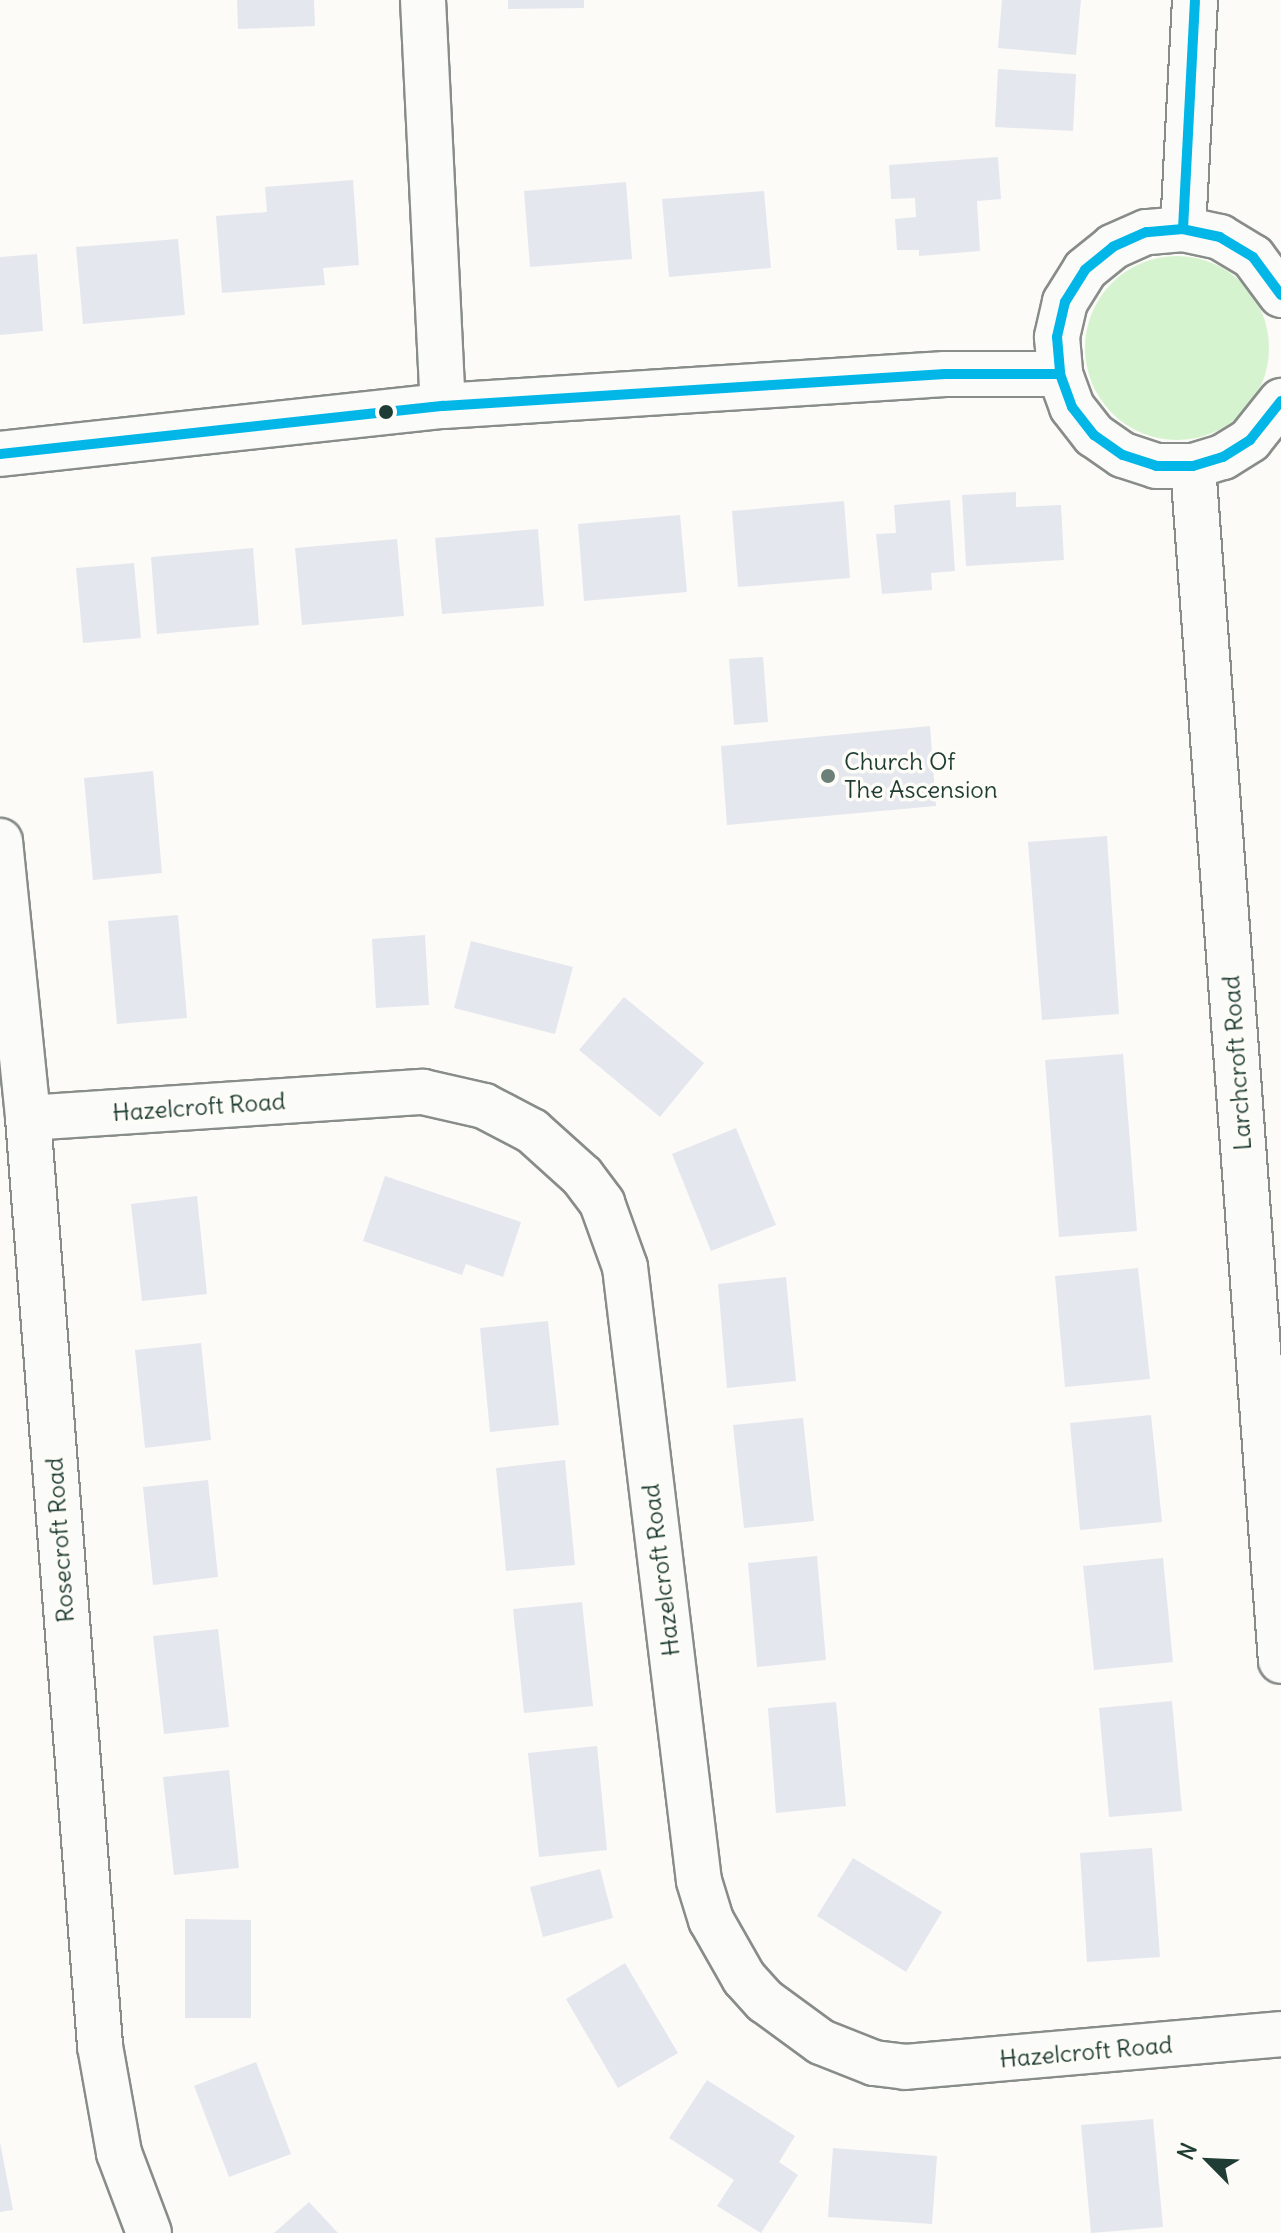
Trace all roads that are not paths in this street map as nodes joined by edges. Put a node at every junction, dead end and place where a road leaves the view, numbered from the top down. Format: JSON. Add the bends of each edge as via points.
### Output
{"nodes":[{"id":1,"x":423,"y":0,"type":"edge"},
{"id":2,"x":1195,"y":0,"type":"edge"},
{"id":3,"x":1183,"y":229,"type":"junction"},
{"id":4,"x":1281,"y":295,"type":"edge"},
{"id":5,"x":1060,"y":374,"type":"junction"},
{"id":6,"x":1281,"y":401,"type":"edge"},
{"id":7,"x":443,"y":406,"type":"junction"},
{"id":8,"x":0,"y":454,"type":"edge"},
{"id":9,"x":1193,"y":466,"type":"junction"},
{"id":10,"x":0,"y":841,"type":"edge"},
{"id":11,"x":28,"y":1118,"type":"junction"},
{"id":12,"x":1281,"y":1661,"type":"edge"},
{"id":13,"x":1281,"y":2034,"type":"edge"},
{"id":14,"x":149,"y":2233,"type":"edge"}],
"edges":[{"from":1,"to":7,"type":"street"},
{"from":2,"to":3,"type":"street"},
{"from":3,"to":4,"type":"street","via":[[1220,237],[1253,257]]},
{"from":3,"to":5,"type":"street","via":[[1146,232],[1113,247],[1085,270],[1065,302],[1057,337]]},
{"from":5,"to":7,"type":"street","via":[[945,374]]},
{"from":5,"to":9,"type":"street","via":[[1072,407],[1094,435],[1123,455],[1156,466]]},
{"from":6,"to":9,"type":"street","via":[[1250,440],[1223,457]]},
{"from":7,"to":8,"type":"street"},
{"from":9,"to":12,"type":"street","name":"Larchcroft Road"},
{"from":10,"to":11,"type":"street","name":"Rosecroft Road"},
{"from":11,"to":13,"type":"street","name":"Hazelcroft Road","via":[[423,1092],[484,1106],[532,1131],[582,1176],[602,1203],[625,1267],[699,1881],[711,1920],[744,1978],[765,2001],[821,2042],[874,2063],[905,2067]]},
{"from":11,"to":14,"type":"street","name":"Rosecroft Road","via":[[100,2046],[119,2153]]}]}
